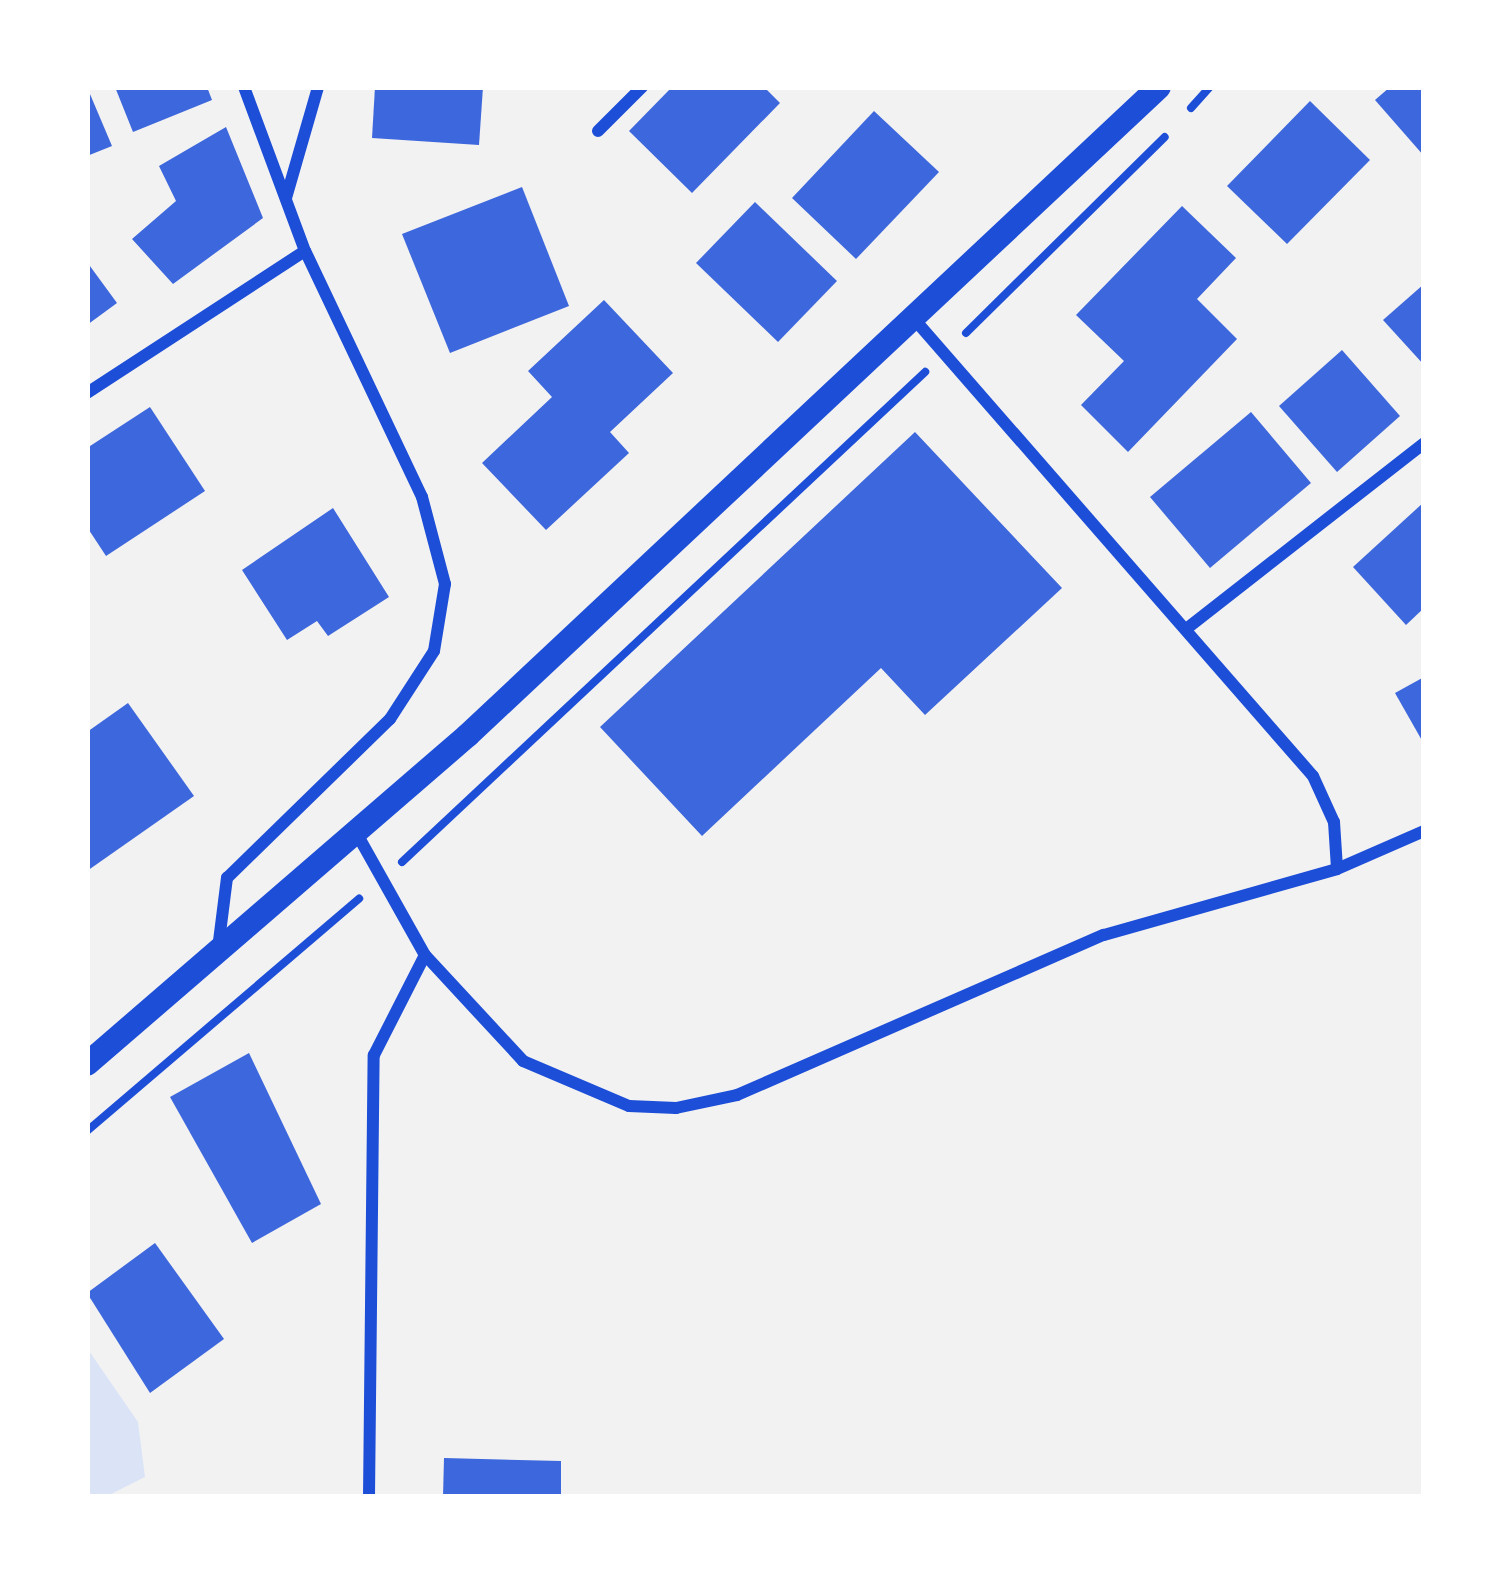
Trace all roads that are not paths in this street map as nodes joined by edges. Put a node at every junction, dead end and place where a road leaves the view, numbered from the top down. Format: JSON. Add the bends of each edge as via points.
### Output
{"nodes":[{"id":1,"x":244,"y":87,"type":"edge"},
{"id":2,"x":318,"y":87,"type":"edge"},
{"id":3,"x":642,"y":87,"type":"edge"},
{"id":4,"x":1160,"y":87,"type":"edge"},
{"id":5,"x":598,"y":131,"type":"dead end"},
{"id":6,"x":286,"y":200,"type":"junction"},
{"id":7,"x":304,"y":251,"type":"junction"},
{"id":8,"x":915,"y":320,"type":"junction"},
{"id":9,"x":87,"y":393,"type":"edge"},
{"id":10,"x":1424,"y":442,"type":"edge"},
{"id":11,"x":1190,"y":626,"type":"junction"},
{"id":12,"x":1424,"y":831,"type":"edge"},
{"id":13,"x":357,"y":834,"type":"junction"},
{"id":14,"x":1336,"y":869,"type":"junction"},
{"id":15,"x":424,"y":955,"type":"junction"},
{"id":16,"x":218,"y":957,"type":"junction"},
{"id":17,"x":87,"y":1064,"type":"edge"},
{"id":18,"x":370,"y":1497,"type":"edge"}],
"edges":[{"from":1,"to":6,"type":"street"},
{"from":2,"to":6,"type":"street"},
{"from":3,"to":5,"type":"street"},
{"from":4,"to":8,"type":"main road"},
{"from":6,"to":7,"type":"street"},
{"from":7,"to":9,"type":"street"},
{"from":7,"to":16,"type":"street","via":[[439,540],[441,619],[390,719],[226,878]]},
{"from":8,"to":11,"type":"street"},
{"from":8,"to":13,"type":"main road"},
{"from":10,"to":11,"type":"street"},
{"from":11,"to":14,"type":"street","via":[[1313,776],[1334,822]]},
{"from":12,"to":14,"type":"street"},
{"from":13,"to":15,"type":"street"},
{"from":13,"to":16,"type":"main road"},
{"from":14,"to":15,"type":"street","via":[[1103,935],[737,1095],[676,1108],[580,1090],[523,1061]]},
{"from":15,"to":18,"type":"street","via":[[374,1054]]},
{"from":16,"to":17,"type":"main road"}]}
